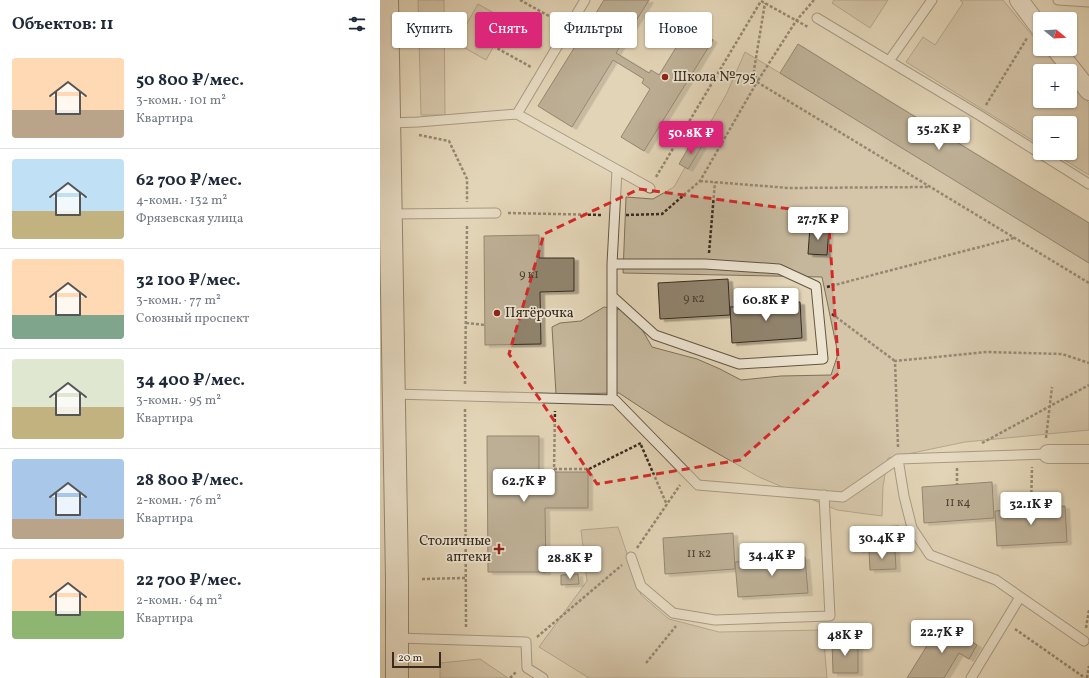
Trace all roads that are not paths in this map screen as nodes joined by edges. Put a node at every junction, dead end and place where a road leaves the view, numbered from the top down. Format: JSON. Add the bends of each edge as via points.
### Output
{"nodes":[{"id":1,"x":387,"y":0,"type":"edge"},
{"id":2,"x":585,"y":0,"type":"edge"},
{"id":3,"x":932,"y":0,"type":"edge"},
{"id":4,"x":1019,"y":0,"type":"edge"},
{"id":5,"x":1058,"y":0,"type":"edge"},
{"id":6,"x":1089,"y":2,"type":"edge"},
{"id":7,"x":817,"y":18,"type":"dead end"},
{"id":8,"x":1033,"y":19,"type":"edge"},
{"id":9,"x":1062,"y":56,"type":"edge"},
{"id":10,"x":889,"y":61,"type":"junction"},
{"id":11,"x":1089,"y":91,"type":"edge"},
{"id":12,"x":517,"y":114,"type":"junction"},
{"id":13,"x":390,"y":123,"type":"junction"},
{"id":14,"x":617,"y":170,"type":"junction"},
{"id":15,"x":1089,"y":184,"type":"edge"},
{"id":16,"x":650,"y":188,"type":"road end"},
{"id":17,"x":496,"y":213,"type":"road end"},
{"id":18,"x":387,"y":227,"type":"edge"},
{"id":19,"x":612,"y":264,"type":"junction"},
{"id":20,"x":612,"y":296,"type":"junction"},
{"id":21,"x":391,"y":386,"type":"junction"},
{"id":22,"x":612,"y":400,"type":"junction"},
{"id":23,"x":1042,"y":454,"type":"joint"},
{"id":24,"x":1089,"y":454,"type":"edge"},
{"id":25,"x":898,"y":459,"type":"junction"},
{"id":26,"x":824,"y":496,"type":"junction"},
{"id":27,"x":631,"y":557,"type":"road end"},
{"id":28,"x":1020,"y":597,"type":"junction"},
{"id":29,"x":397,"y":638,"type":"junction"},
{"id":30,"x":1084,"y":641,"type":"dead end"},
{"id":31,"x":397,"y":678,"type":"edge"},
{"id":32,"x":543,"y":678,"type":"edge"},
{"id":33,"x":971,"y":678,"type":"edge"}],
"edges":[{"from":1,"to":13,"type":"main road"},
{"from":2,"to":12,"type":"lane"},
{"from":3,"to":10,"type":"lane"},
{"from":4,"to":8,"type":"street"},
{"from":5,"to":6,"type":"lane"},
{"from":7,"to":10,"type":"lane"},
{"from":9,"to":11,"type":"street"},
{"from":10,"to":15,"type":"lane"},
{"from":12,"to":13,"type":"lane"},
{"from":12,"to":14,"type":"lane"},
{"from":13,"to":18,"type":"main road"},
{"from":14,"to":16,"type":"lane"},
{"from":14,"to":19,"type":"lane"},
{"from":17,"to":18,"type":"lane","via":[[467,213]]},
{"from":18,"to":21,"type":"main road"},
{"from":19,"to":20,"type":"lane"},
{"from":19,"to":20,"type":"lane","via":[[708,264],[779,269],[816,286],[823,359],[738,364],[655,335]]},
{"from":20,"to":22,"type":"lane"},
{"from":21,"to":22,"type":"lane","via":[[465,396]]},
{"from":21,"to":29,"type":"main road"},
{"from":22,"to":26,"type":"lane","via":[[616,400],[698,485]]},
{"from":23,"to":24,"type":"street"},
{"from":23,"to":25,"type":"lane"},
{"from":25,"to":26,"type":"lane","via":[[843,497]]},
{"from":25,"to":28,"type":"lane","via":[[912,528],[930,555],[996,580]]},
{"from":26,"to":27,"type":"lane","via":[[830,616],[715,620],[673,612],[641,586]]},
{"from":28,"to":30,"type":"lane"},
{"from":28,"to":33,"type":"lane"},
{"from":29,"to":31,"type":"main road"},
{"from":29,"to":32,"type":"lane","via":[[526,642],[527,668]]}]}
